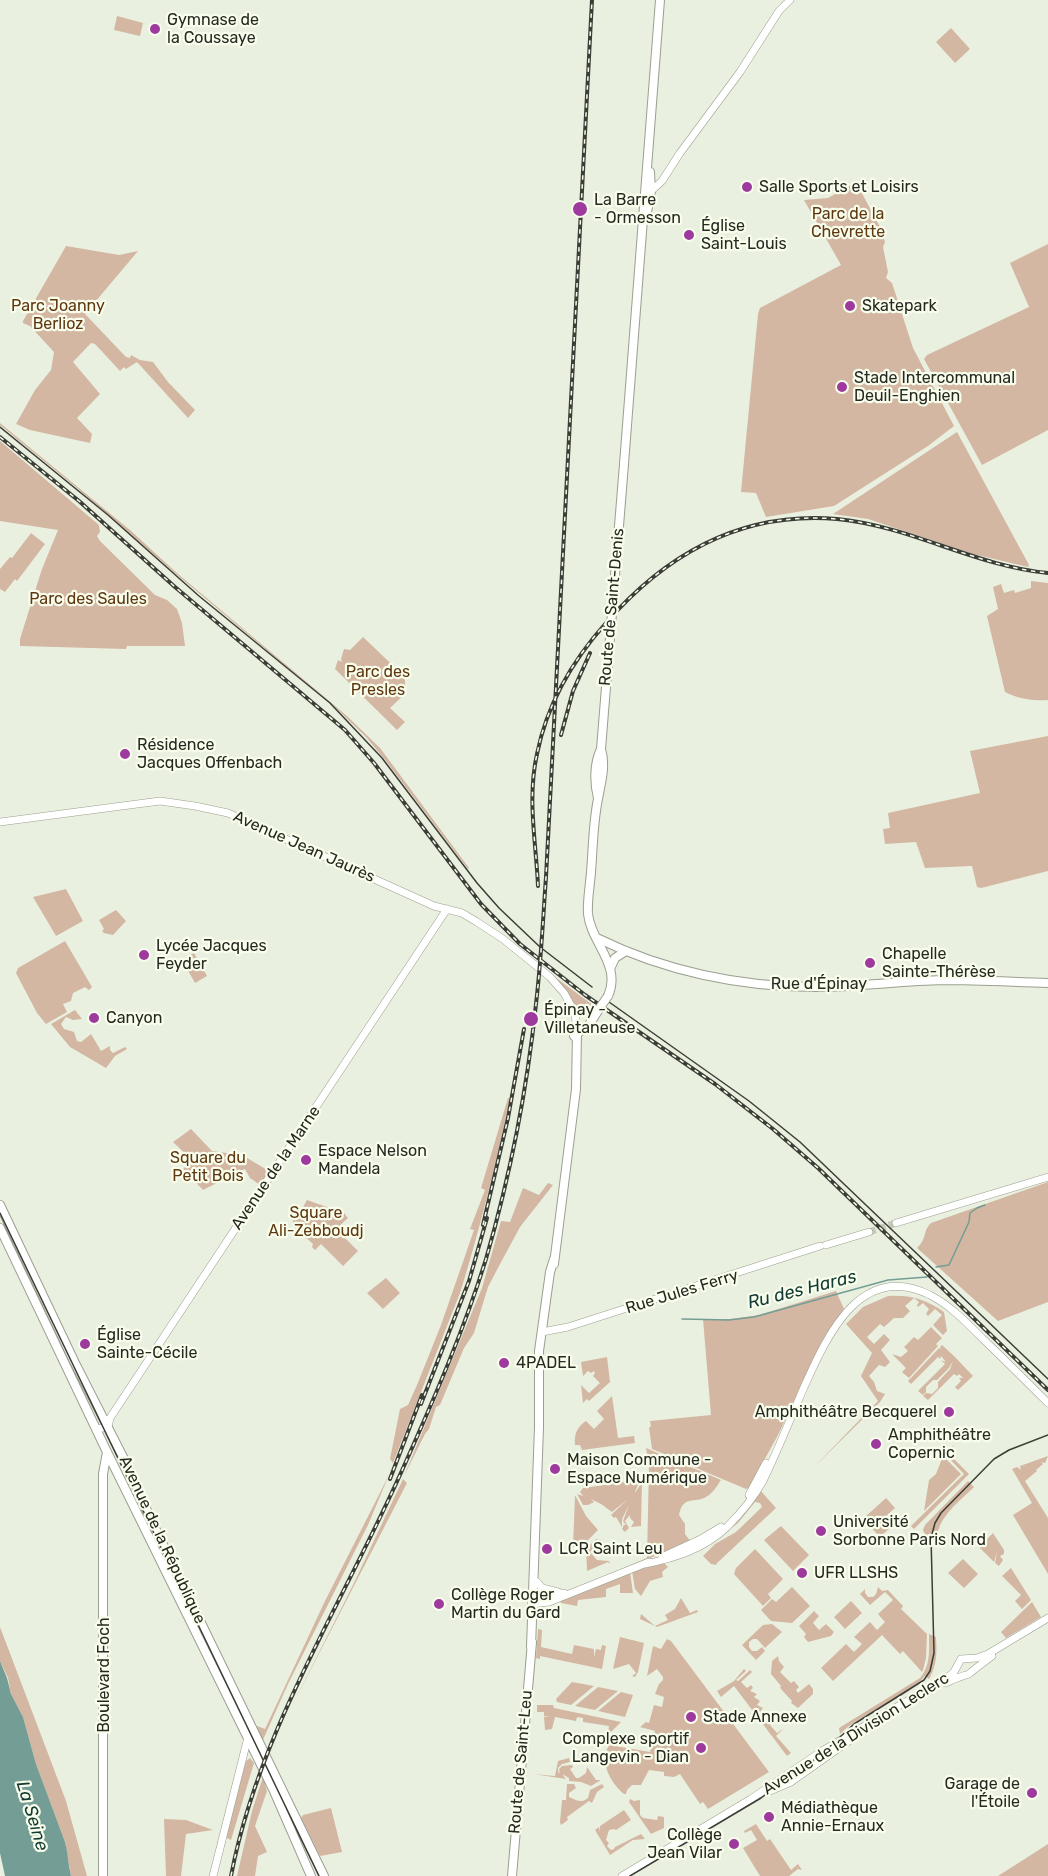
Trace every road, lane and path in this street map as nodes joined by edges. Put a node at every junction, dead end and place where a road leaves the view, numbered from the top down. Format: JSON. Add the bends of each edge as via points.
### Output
{"nodes":[{"id":1,"x":660,"y":0,"type":"edge"},
{"id":2,"x":790,"y":0,"type":"edge"},
{"id":3,"x":654,"y":183,"type":"junction"},
{"id":4,"x":0,"y":822,"type":"edge"},
{"id":5,"x":447,"y":909,"type":"junction"},
{"id":6,"x":597,"y":938,"type":"junction"},
{"id":7,"x":626,"y":951,"type":"junction"},
{"id":8,"x":610,"y":969,"type":"junction"},
{"id":9,"x":1048,"y":983,"type":"edge"},
{"id":10,"x":570,"y":1004,"type":"junction"},
{"id":11,"x":575,"y":1013,"type":"junction"},
{"id":12,"x":593,"y":1017,"type":"junction"},
{"id":13,"x":575,"y":1031,"type":"junction"},
{"id":14,"x":577,"y":1060,"type":"junction"},
{"id":15,"x":573,"y":1102,"type":"junction"},
{"id":16,"x":1048,"y":1177,"type":"edge"},
{"id":17,"x":0,"y":1205,"type":"edge"},
{"id":18,"x":896,"y":1223,"type":"tunnel mouth"},
{"id":19,"x":0,"y":1228,"type":"edge"},
{"id":20,"x":869,"y":1232,"type":"tunnel mouth"},
{"id":21,"x":544,"y":1332,"type":"junction"},
{"id":22,"x":1048,"y":1403,"type":"edge"},
{"id":23,"x":108,"y":1427,"type":"junction"},
{"id":24,"x":96,"y":1429,"type":"junction"},
{"id":25,"x":107,"y":1452,"type":"junction"},
{"id":26,"x":122,"y":1454,"type":"junction"},
{"id":27,"x":113,"y":1464,"type":"junction"},
{"id":28,"x":103,"y":1474,"type":"junction"},
{"id":29,"x":535,"y":1555,"type":"junction"},
{"id":30,"x":537,"y":1582,"type":"junction"},
{"id":31,"x":566,"y":1593,"type":"junction"},
{"id":32,"x":534,"y":1600,"type":"junction"},
{"id":33,"x":557,"y":1602,"type":"junction"},
{"id":34,"x":1048,"y":1618,"type":"edge"},
{"id":35,"x":1048,"y":1623,"type":"edge"},
{"id":36,"x":971,"y":1659,"type":"junction"},
{"id":37,"x":957,"y":1666,"type":"junction"},
{"id":38,"x":974,"y":1668,"type":"junction"},
{"id":39,"x":964,"y":1674,"type":"junction"},
{"id":40,"x":248,"y":1737,"type":"junction"},
{"id":41,"x":254,"y":1749,"type":"junction"},
{"id":42,"x":243,"y":1755,"type":"junction"},
{"id":43,"x":751,"y":1799,"type":"junction"},
{"id":44,"x":103,"y":1876,"type":"edge"},
{"id":45,"x":213,"y":1876,"type":"edge"},
{"id":46,"x":312,"y":1876,"type":"edge"},
{"id":47,"x":324,"y":1876,"type":"edge"},
{"id":48,"x":512,"y":1876,"type":"edge"},
{"id":49,"x":622,"y":1876,"type":"edge"}],
"edges":[{"from":1,"to":3,"type":"main road","via":[[648,165]]},
{"from":2,"to":3,"type":"street"},
{"from":3,"to":6,"type":"main road","name":"Route de Saint-Denis","bridge":true,"via":[[643,227],[624,421],[624,464],[601,749],[602,786],[588,914]]},
{"from":4,"to":5,"type":"street","name":"Avenue Jean Jaurès","via":[[160,801],[222,811]]},
{"from":5,"to":10,"type":"street","name":"Avenue Jean Jaurès","via":[[467,916],[503,939],[553,979]]},
{"from":5,"to":23,"type":"street","name":"Avenue de la Marne","via":[[110,1418]]},
{"from":6,"to":7,"type":"main road","name":"Rue d'Épinay"},
{"from":6,"to":8,"type":"main road"},
{"from":7,"to":8,"type":"main road","via":[[615,958]]},
{"from":7,"to":9,"type":"main road","name":"Rue d'Épinay","via":[[681,970],[793,986],[946,980]]},
{"from":8,"to":12,"type":"main road","bridge":true,"via":[[608,996]]},
{"from":10,"to":11,"type":"street","name":"Avenue Jean Jaurès"},
{"from":10,"to":13,"type":"street","name":"Avenue Jean Jaurès"},
{"from":11,"to":12,"type":"street","via":[[580,1020]]},
{"from":11,"to":13,"type":"street","name":"Avenue Jean Jaurès"},
{"from":12,"to":13,"type":"main road"},
{"from":12,"to":14,"type":"main road"},
{"from":13,"to":14,"type":"main road","name":"Route de Saint-Leu"},
{"from":13,"to":15,"type":"main road","name":"Route de Saint-Leu"},
{"from":14,"to":15,"type":"main road","name":"Route de Saint-Leu"},
{"from":15,"to":21,"type":"main road","name":"Route de Saint-Leu"},
{"from":16,"to":18,"type":"street"},
{"from":17,"to":23,"type":"main road","name":"Avenue de la République"},
{"from":19,"to":24,"type":"main road"},
{"from":20,"to":21,"type":"street","name":"Rue Jules Ferry"},
{"from":21,"to":29,"type":"main road","name":"Route de Saint-Leu","via":[[539,1351]]},
{"from":22,"to":33,"type":"street","via":[[942,1302],[913,1289],[879,1289],[843,1315],[834,1328],[743,1508],[716,1537],[695,1550],[645,1564]]},
{"from":23,"to":24,"type":"street"},
{"from":23,"to":26,"type":"main road","name":"Avenue de la République"},
{"from":24,"to":25,"type":"main road","name":"Avenue de la République"},
{"from":25,"to":27,"type":"main road","name":"Avenue de la République"},
{"from":25,"to":28,"type":"main road","name":"Boulevard Foch"},
{"from":26,"to":27,"type":"main road"},
{"from":26,"to":47,"type":"main road","name":"Avenue de la République"},
{"from":27,"to":28,"type":"main road"},
{"from":27,"to":40,"type":"main road","name":"Avenue de la République"},
{"from":28,"to":44,"type":"main road","name":"Boulevard Foch"},
{"from":29,"to":30,"type":"main road","name":"Route de Saint-Leu"},
{"from":29,"to":32,"type":"main road","name":"Route de Saint-Leu"},
{"from":30,"to":31,"type":"street","via":[[545,1589]]},
{"from":30,"to":32,"type":"main road","name":"Route de Saint-Leu"},
{"from":31,"to":32,"type":"street"},
{"from":31,"to":33,"type":"street"},
{"from":32,"to":33,"type":"street"},
{"from":32,"to":48,"type":"main road","name":"Route de Saint-Leu"},
{"from":34,"to":36,"type":"street","name":"Avenue de la Division Leclerc","via":[[988,1654]]},
{"from":35,"to":38,"type":"street","name":"Avenue de la Division Leclerc"},
{"from":36,"to":37,"type":"street","name":"Avenue de la Division Leclerc","via":[[963,1657]]},
{"from":36,"to":38,"type":"street"},
{"from":37,"to":39,"type":"street","name":"Avenue de la Division Leclerc"},
{"from":37,"to":43,"type":"street","name":"Avenue de la Division Leclerc","via":[[948,1677],[822,1751]]},
{"from":38,"to":39,"type":"street","name":"Avenue de la Division Leclerc"},
{"from":39,"to":43,"type":"street","name":"Avenue de la Division Leclerc","via":[[853,1739],[791,1782]]},
{"from":40,"to":41,"type":"main road","name":"Avenue de la République"},
{"from":40,"to":42,"type":"street"},
{"from":41,"to":42,"type":"street"},
{"from":41,"to":46,"type":"main road","name":"Avenue de la République"},
{"from":42,"to":45,"type":"street"},
{"from":43,"to":49,"type":"street","name":"Avenue de la Division Leclerc"}]}
